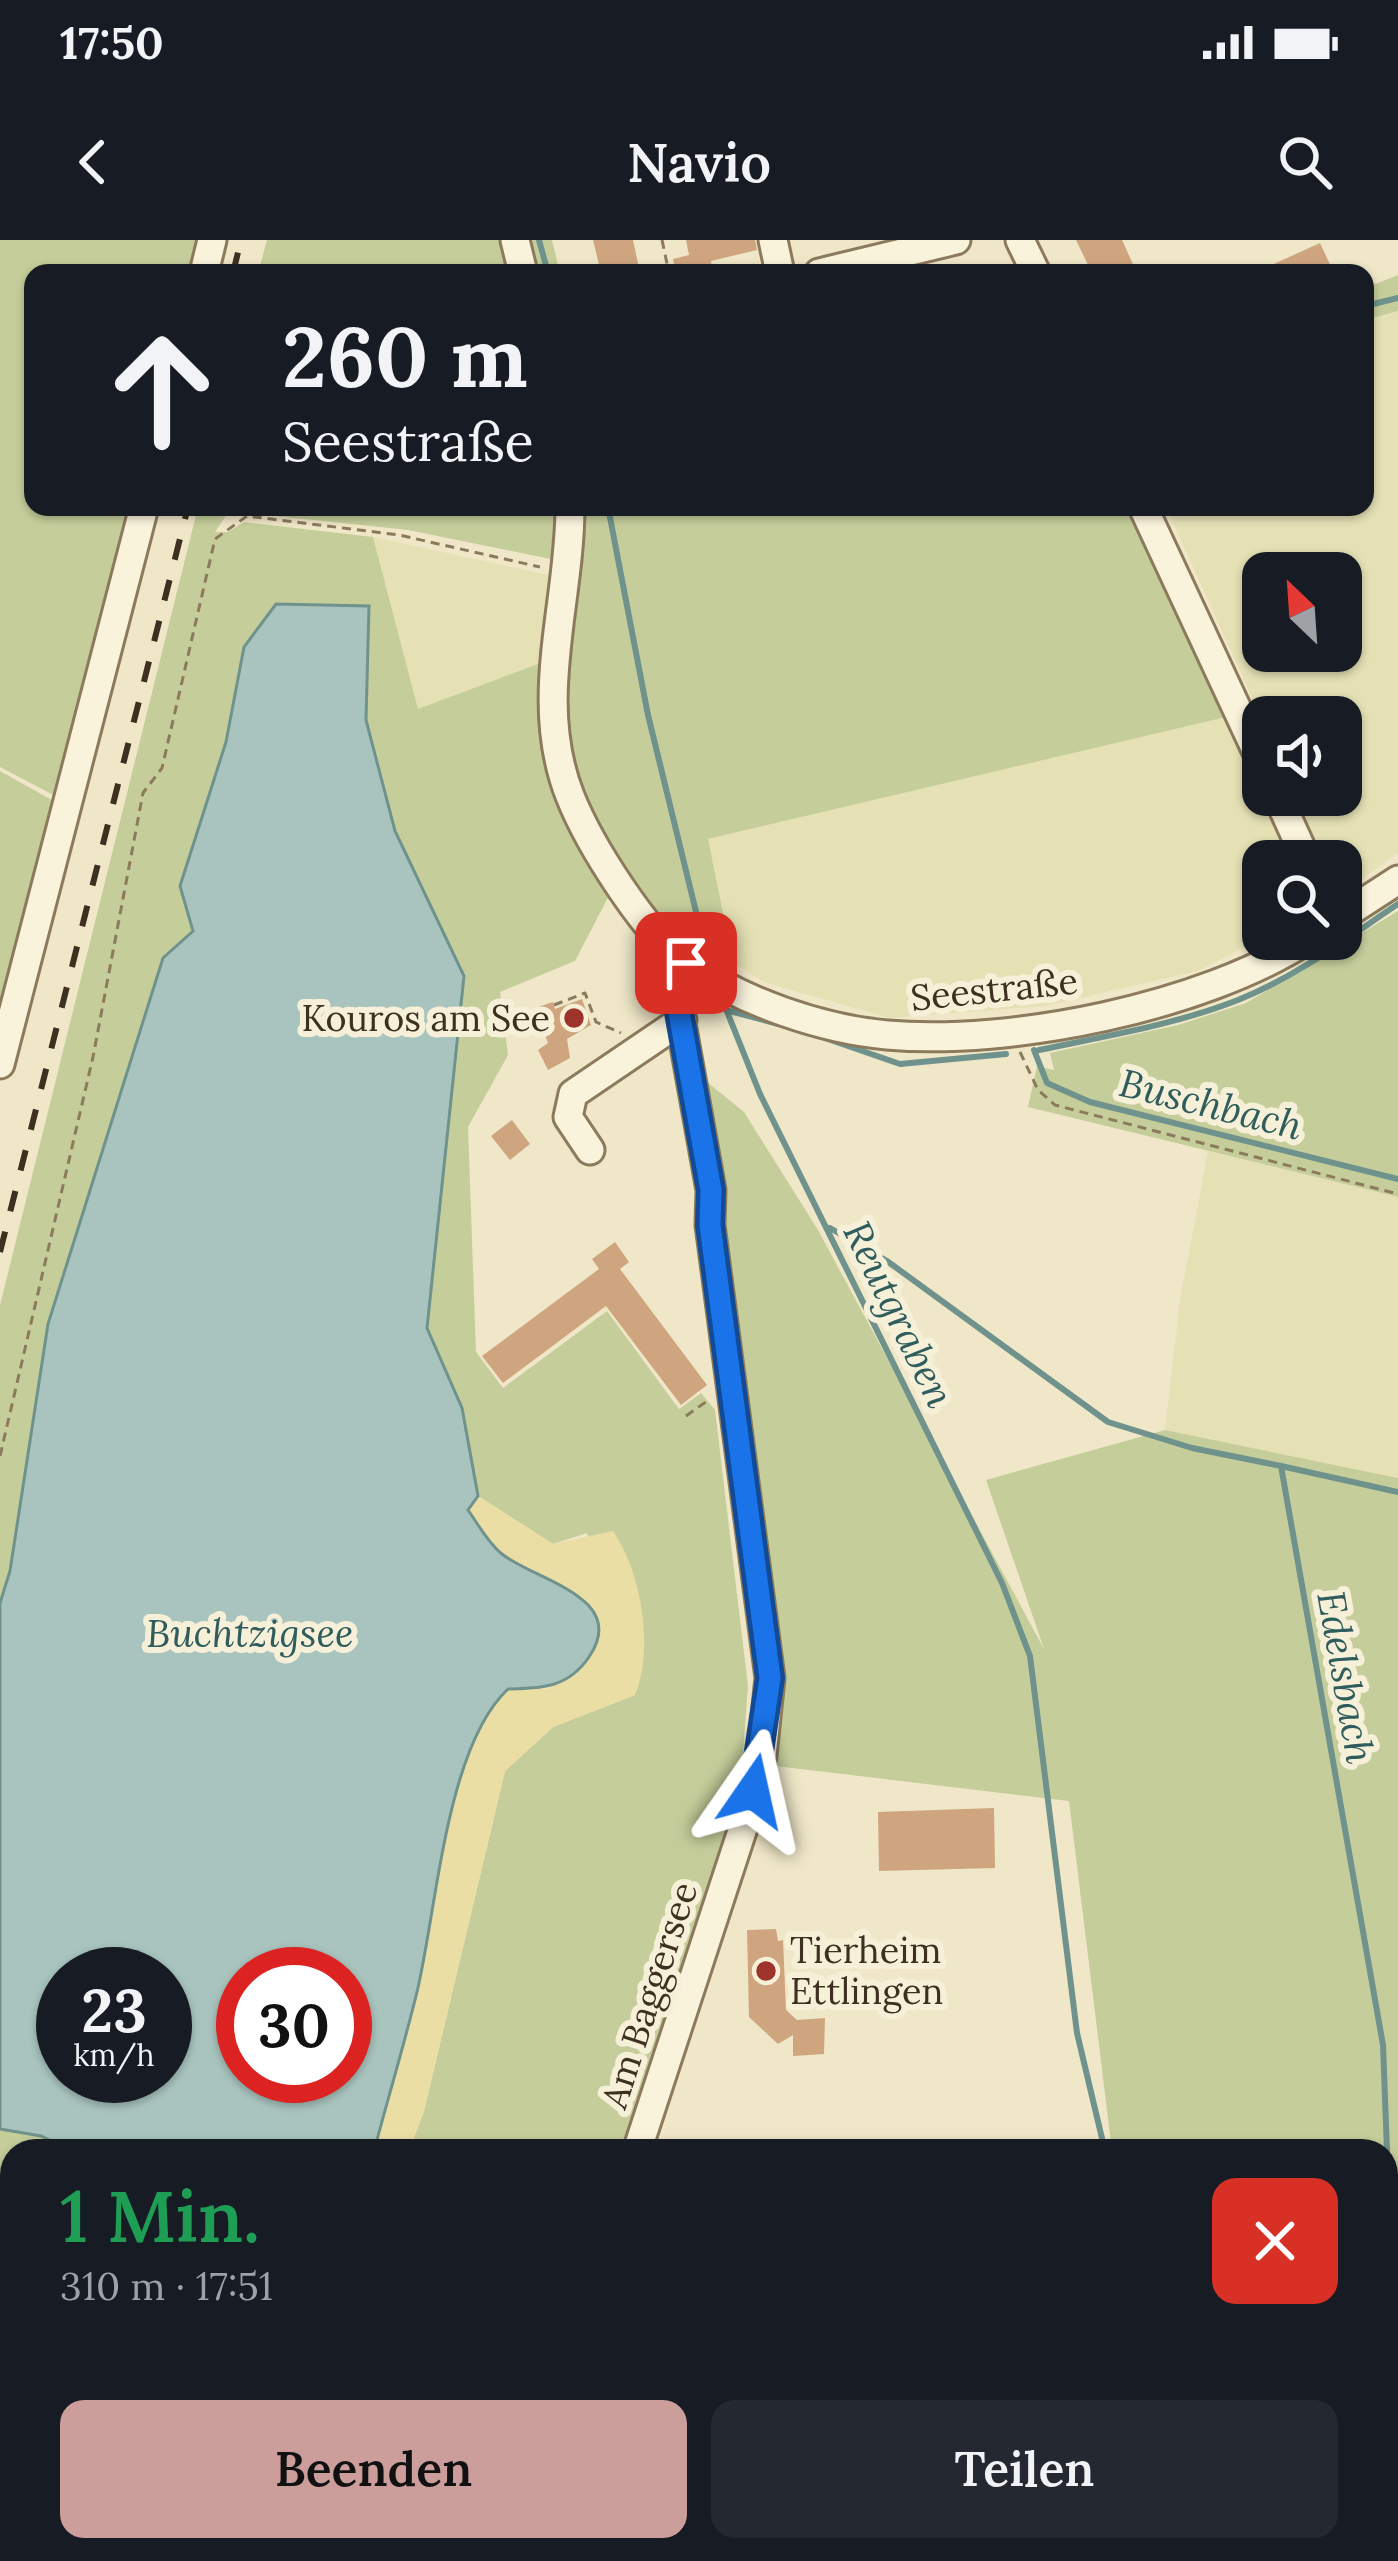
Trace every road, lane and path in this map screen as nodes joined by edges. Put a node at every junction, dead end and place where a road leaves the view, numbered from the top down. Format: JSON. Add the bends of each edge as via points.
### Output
{"nodes":[{"id":1,"x":956,"y":240,"type":"edge"},
{"id":2,"x":856,"y":264,"type":"edge"},
{"id":3,"x":143,"y":516,"type":"edge"},
{"id":4,"x":569,"y":516,"type":"edge"},
{"id":5,"x":1147,"y":516,"type":"edge"},
{"id":6,"x":566,"y":572,"type":"junction"},
{"id":7,"x":1242,"y":720,"type":"edge"},
{"id":8,"x":1398,"y":880,"type":"edge"},
{"id":9,"x":1362,"y":903,"type":"edge"},
{"id":10,"x":1274,"y":960,"type":"edge"},
{"id":11,"x":692,"y":967,"type":"junction"},
{"id":12,"x":554,"y":1004,"type":"dead end"},
{"id":13,"x":682,"y":1020,"type":"junction"},
{"id":14,"x":620,"y":1032,"type":"dead end"},
{"id":15,"x":0,"y":1064,"type":"edge"},
{"id":16,"x":1026,"y":1068,"type":"dead end"},
{"id":17,"x":590,"y":1150,"type":"dead end"},
{"id":18,"x":1398,"y":1194,"type":"edge"},
{"id":19,"x":709,"y":1399,"type":"dead end"},
{"id":20,"x":686,"y":1416,"type":"dead end"},
{"id":21,"x":0,"y":1456,"type":"edge"},
{"id":22,"x":641,"y":2139,"type":"edge"}],
"edges":[{"from":1,"to":2,"type":"street"},
{"from":3,"to":15,"type":"street"},
{"from":4,"to":6,"type":"street","name":"Seestraße"},
{"from":5,"to":7,"type":"street"},
{"from":6,"to":11,"type":"street","name":"Seestraße","via":[[552,701],[570,796],[600,853]]},
{"from":6,"to":21,"type":"path","via":[[399,535],[247,516],[215,539],[162,768],[143,793],[93,1057]]},
{"from":8,"to":9,"type":"street"},
{"from":10,"to":11,"type":"street","name":"Seestraße","via":[[1196,993],[1050,1024],[944,1035],[885,1035],[820,1022]]},
{"from":11,"to":13,"type":"street","via":[[673,979]]},
{"from":12,"to":14,"type":"path","via":[[585,993],[596,1022]]},
{"from":13,"to":17,"type":"street","via":[[573,1094],[568,1118]]},
{"from":13,"to":22,"type":"street","name":"Am Baggersee","via":[[711,1190],[770,1678],[744,1826]]},
{"from":16,"to":18,"type":"path","via":[[1055,1106]]},
{"from":19,"to":20,"type":"path"}]}
